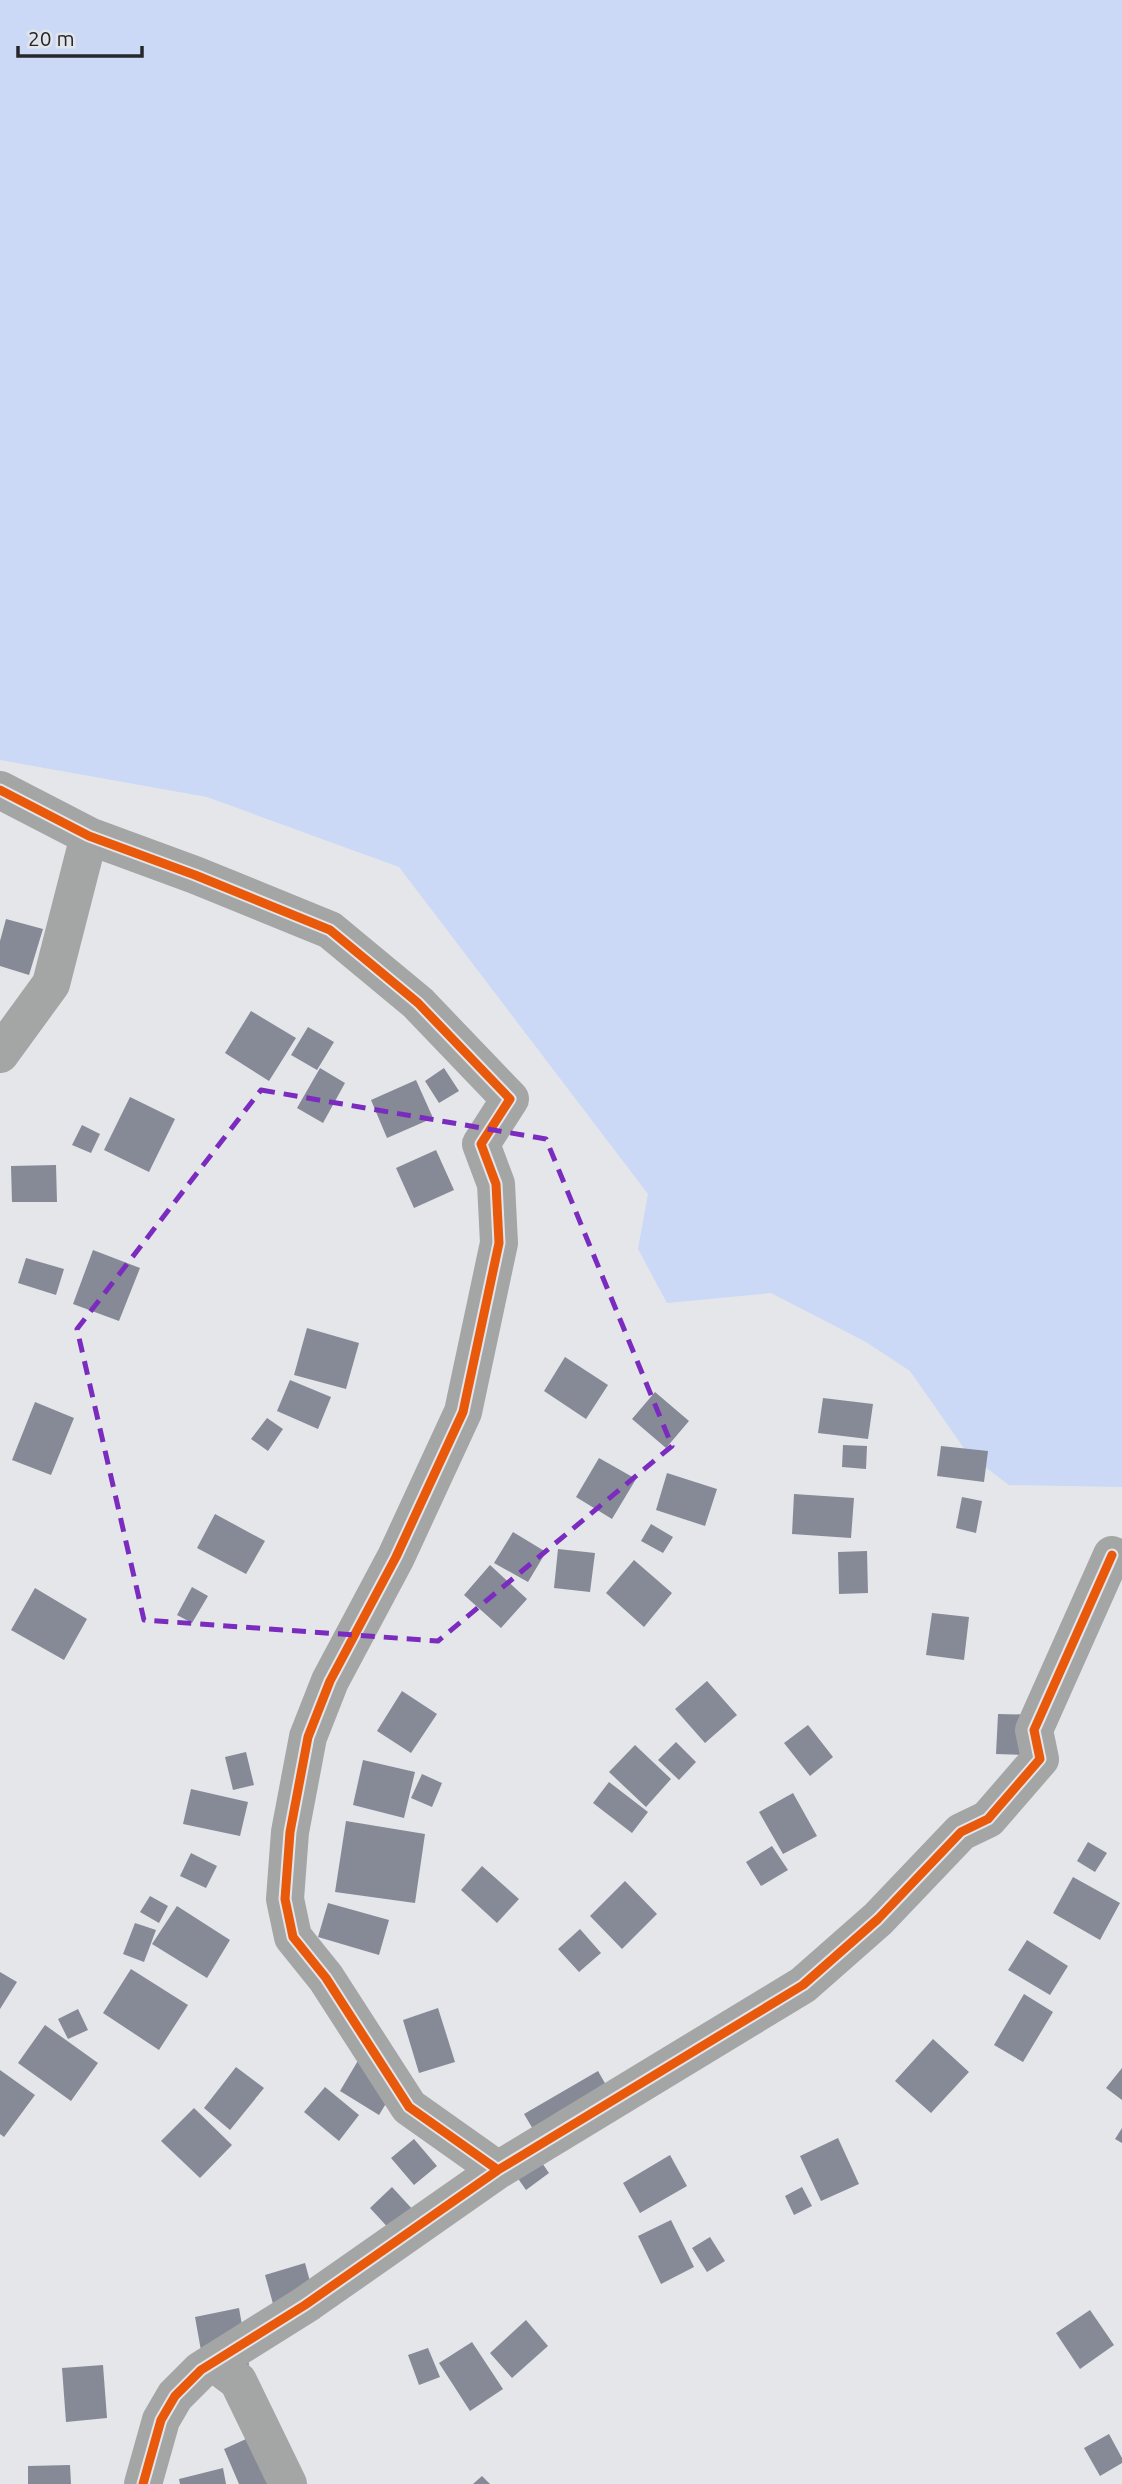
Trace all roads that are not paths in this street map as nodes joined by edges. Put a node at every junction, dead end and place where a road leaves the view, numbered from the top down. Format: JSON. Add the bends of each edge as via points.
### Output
{"nodes":[{"id":1,"x":0,"y":790,"type":"edge"},
{"id":2,"x":89,"y":836,"type":"junction"},
{"id":3,"x":0,"y":1054,"type":"edge"},
{"id":4,"x":1112,"y":1555,"type":"dead end"},
{"id":5,"x":498,"y":2170,"type":"junction"},
{"id":6,"x":214,"y":2363,"type":"junction"},
{"id":7,"x":144,"y":2484,"type":"edge"},
{"id":8,"x":288,"y":2484,"type":"edge"}],
"edges":[{"from":1,"to":2,"type":"street"},
{"from":2,"to":3,"type":"street","via":[[51,984]]},
{"from":2,"to":5,"type":"street","via":[[330,930],[418,1003],[510,1098],[481,1144],[496,1184],[499,1243],[463,1412],[396,1557],[330,1681],[308,1737],[290,1832],[285,1899],[293,1937],[326,1978],[409,2107]]},
{"from":4,"to":5,"type":"street","via":[[1034,1730],[1040,1759],[988,1819],[961,1832],[878,1920],[803,1985]]},
{"from":5,"to":6,"type":"street"},
{"from":6,"to":7,"type":"street","via":[[201,2370],[168,2408]]},
{"from":6,"to":8,"type":"street","via":[[238,2381]]}]}
